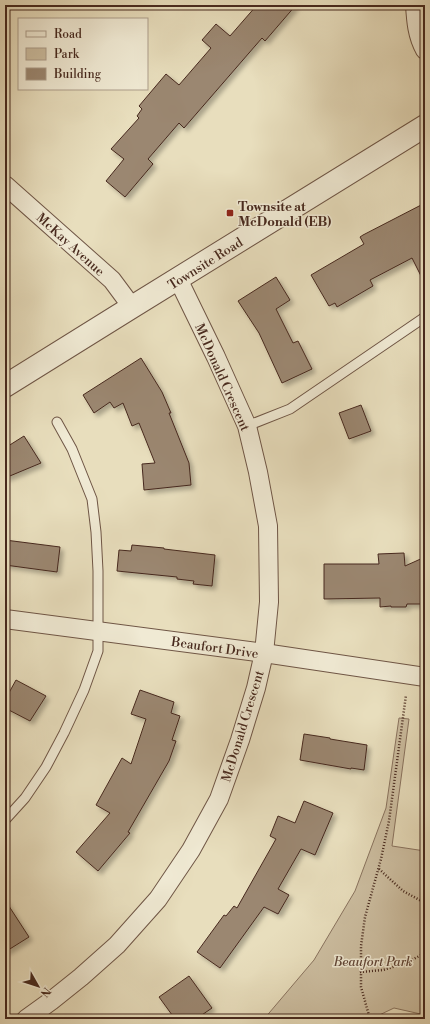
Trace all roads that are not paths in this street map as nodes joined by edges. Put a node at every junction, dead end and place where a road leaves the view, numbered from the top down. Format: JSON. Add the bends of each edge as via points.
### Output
{"nodes":[{"id":1,"x":415,"y":5,"type":"edge"},
{"id":2,"x":425,"y":50,"type":"edge"},
{"id":3,"x":425,"y":126,"type":"edge"},
{"id":4,"x":5,"y":185,"type":"edge"},
{"id":5,"x":178,"y":279,"type":"junction"},
{"id":6,"x":132,"y":307,"type":"junction"},
{"id":7,"x":425,"y":317,"type":"edge"},
{"id":8,"x":5,"y":386,"type":"edge"},
{"id":9,"x":57,"y":422,"type":"dead end"},
{"id":10,"x":247,"y":426,"type":"junction"},
{"id":11,"x":5,"y":619,"type":"edge"},
{"id":12,"x":98,"y":631,"type":"junction"},
{"id":13,"x":264,"y":653,"type":"junction"},
{"id":14,"x":417,"y":676,"type":"edge"},
{"id":15,"x":5,"y":820,"type":"edge"},
{"id":16,"x":26,"y":1019,"type":"edge"}],
"edges":[{"from":1,"to":2,"type":"street","via":[[417,31]]},
{"from":3,"to":5,"type":"street","name":"Townsite Road"},
{"from":4,"to":6,"type":"street","name":"McKay Avenue","via":[[112,280]]},
{"from":5,"to":6,"type":"street","name":"Townsite Road"},
{"from":5,"to":10,"type":"street","name":"McDonald Crescent"},
{"from":6,"to":8,"type":"street","name":"Townsite Road"},
{"from":7,"to":10,"type":"lane","via":[[290,408]]},
{"from":9,"to":12,"type":"lane","via":[[72,449],[92,499],[98,571]]},
{"from":10,"to":13,"type":"street","name":"McDonald Crescent","via":[[268,526],[269,602]]},
{"from":11,"to":12,"type":"street","name":"Beaufort Drive"},
{"from":12,"to":13,"type":"street","name":"Beaufort Drive"},
{"from":12,"to":15,"type":"lane","via":[[98,652],[64,733],[46,767],[25,798]]},
{"from":13,"to":14,"type":"street","name":"Beaufort Drive"},
{"from":13,"to":16,"type":"street","name":"McDonald Crescent","via":[[256,688],[219,800],[191,850],[158,900],[117,944],[51,1002]]}]}
